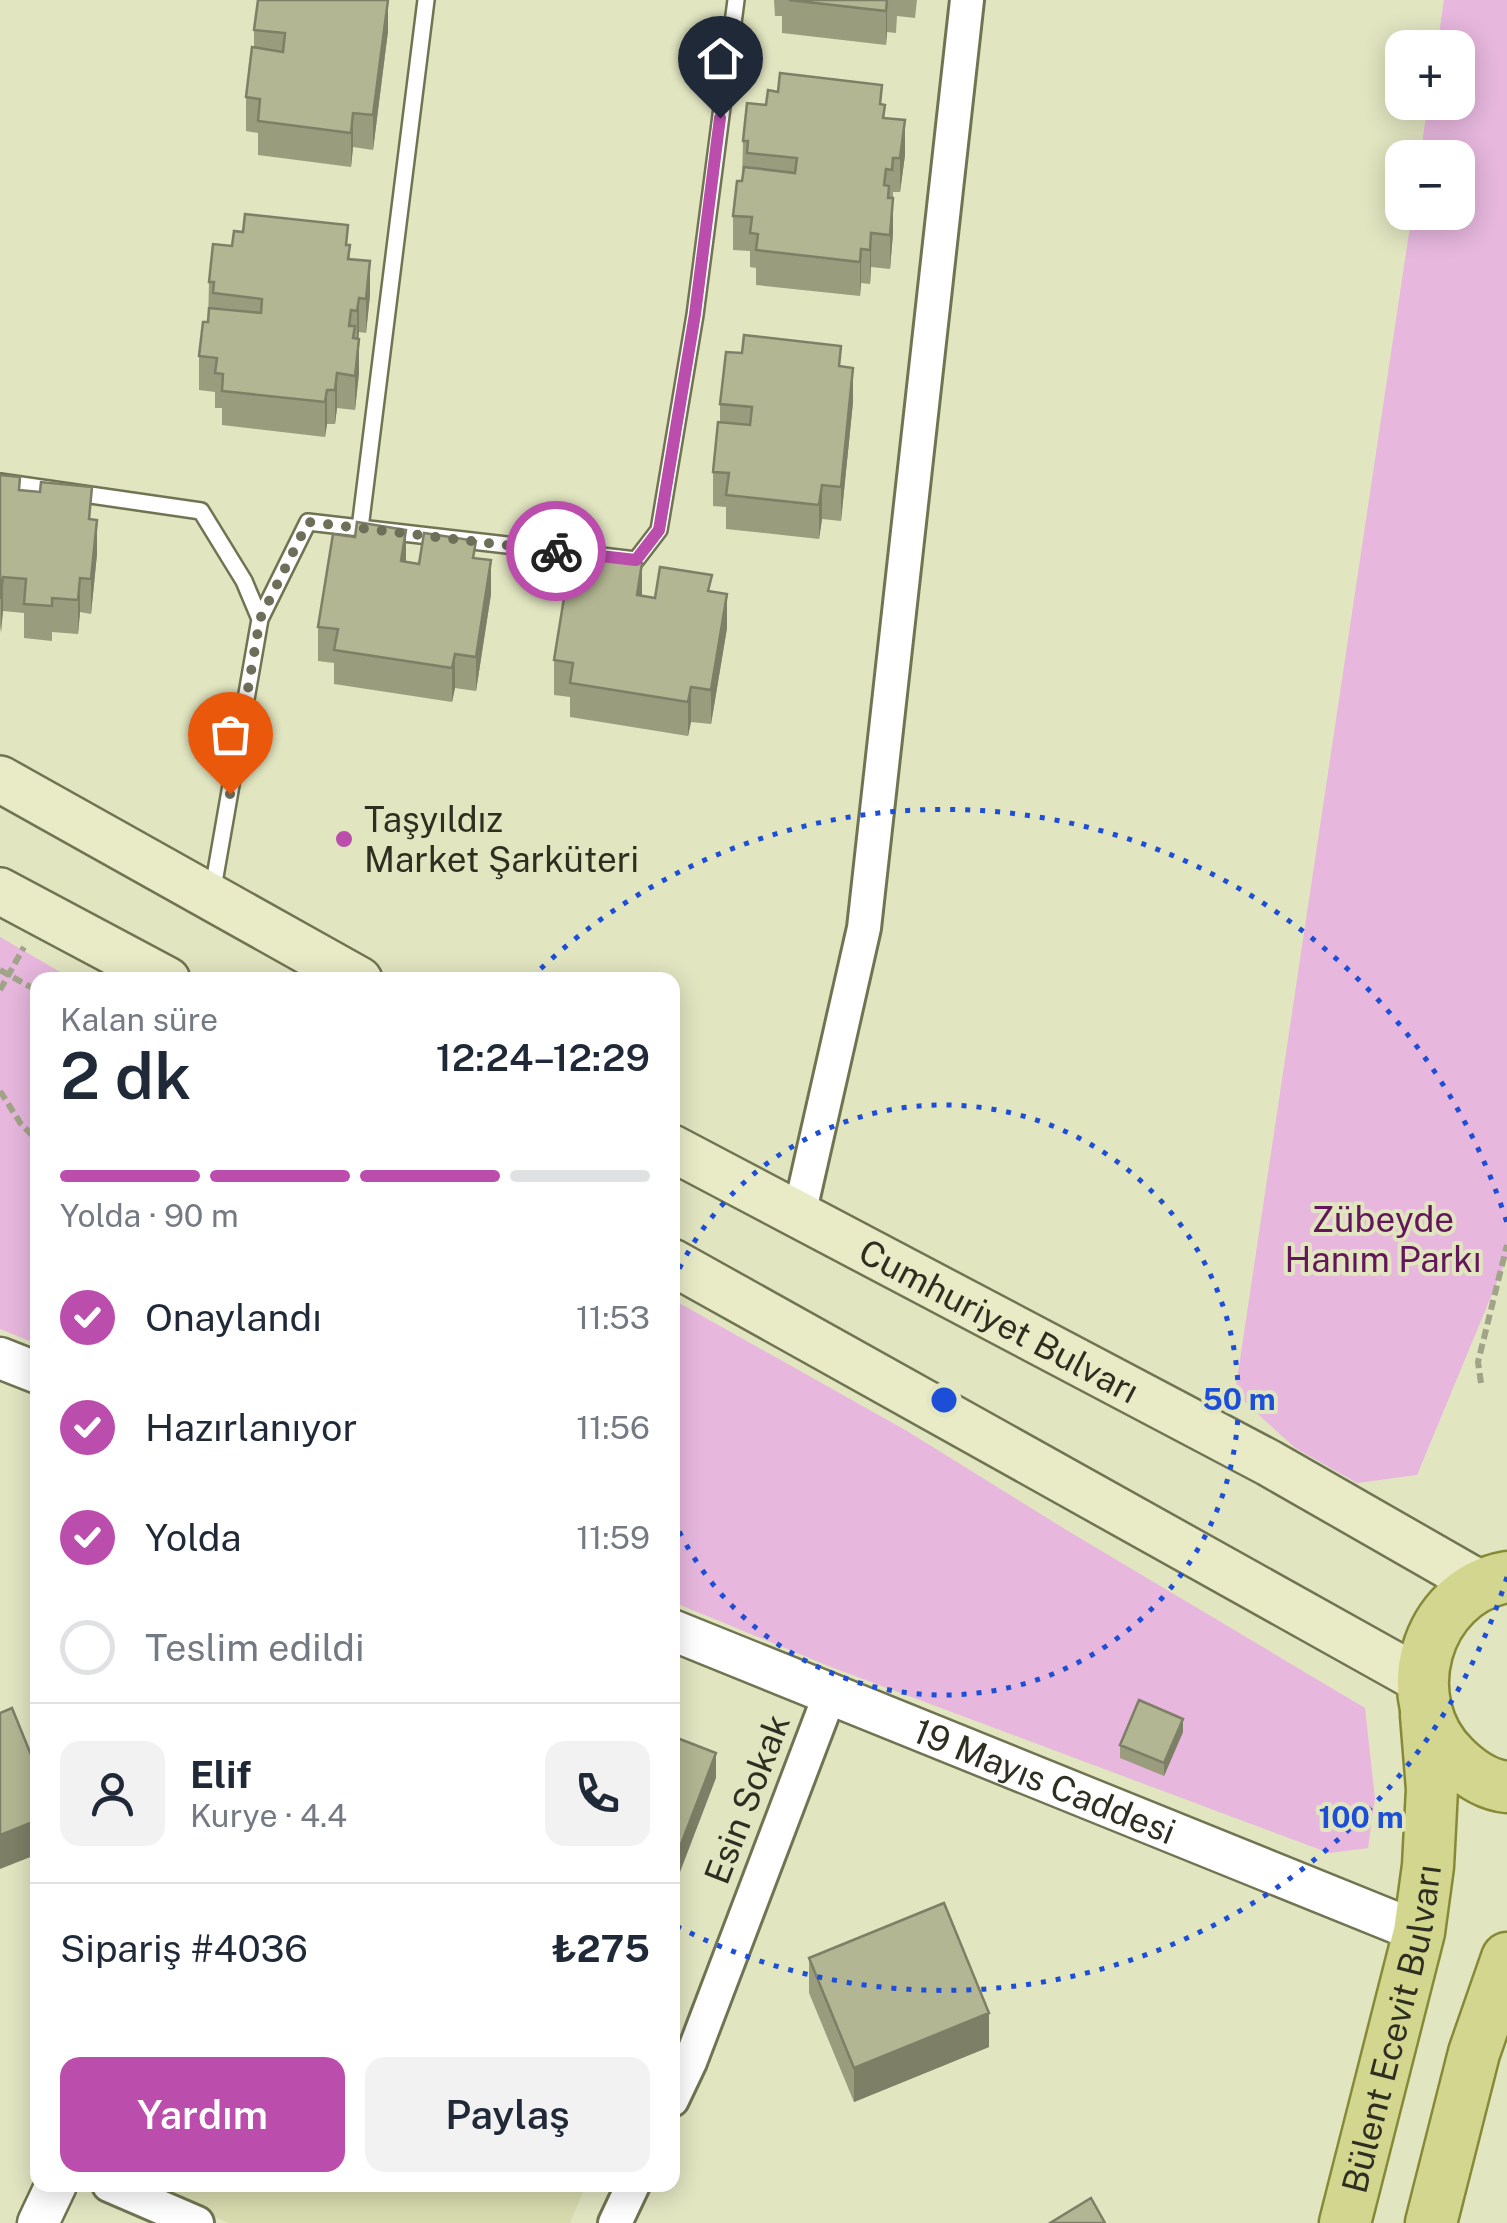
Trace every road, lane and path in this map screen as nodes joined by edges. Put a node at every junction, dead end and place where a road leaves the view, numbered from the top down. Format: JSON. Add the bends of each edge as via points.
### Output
{"nodes":[{"id":1,"x":426,"y":0,"type":"edge"},
{"id":2,"x":736,"y":0,"type":"edge"},
{"id":3,"x":968,"y":0,"type":"edge"},
{"id":4,"x":0,"y":482,"type":"edge"},
{"id":5,"x":360,"y":528,"type":"junction"},
{"id":6,"x":260,"y":619,"type":"junction"},
{"id":7,"x":0,"y":780,"type":"edge"},
{"id":8,"x":0,"y":892,"type":"edge"},
{"id":9,"x":212,"y":898,"type":"junction"},
{"id":10,"x":28,"y":942,"type":"dead end"},
{"id":11,"x":0,"y":970,"type":"edge"},
{"id":12,"x":151,"y":972,"type":"edge"},
{"id":13,"x":345,"y":972,"type":"edge"},
{"id":14,"x":30,"y":987,"type":"edge"},
{"id":15,"x":0,"y":990,"type":"edge"},
{"id":16,"x":0,"y":1091,"type":"edge"},
{"id":17,"x":30,"y":1133,"type":"edge"},
{"id":18,"x":680,"y":1152,"type":"edge"},
{"id":19,"x":799,"y":1215,"type":"junction"},
{"id":20,"x":1507,"y":1245,"type":"edge"},
{"id":21,"x":680,"y":1267,"type":"edge"},
{"id":22,"x":0,"y":1358,"type":"edge"},
{"id":23,"x":30,"y":1370,"type":"edge"},
{"id":24,"x":1480,"y":1383,"type":"dead end"},
{"id":25,"x":1500,"y":1574,"type":"edge"},
{"id":26,"x":680,"y":1633,"type":"edge"},
{"id":27,"x":830,"y":1694,"type":"junction"},
{"id":28,"x":1423,"y":1697,"type":"junction"},
{"id":29,"x":1507,"y":1787,"type":"edge"},
{"id":30,"x":1419,"y":1932,"type":"junction"},
{"id":31,"x":1507,"y":1958,"type":"edge"},
{"id":32,"x":1507,"y":2000,"type":"edge"},
{"id":33,"x":1474,"y":2054,"type":"junction"},
{"id":34,"x":681,"y":2058,"type":"edge"},
{"id":35,"x":53,"y":2192,"type":"edge"},
{"id":36,"x":126,"y":2192,"type":"edge"},
{"id":37,"x":630,"y":2192,"type":"edge"},
{"id":38,"x":38,"y":2223,"type":"edge"},
{"id":39,"x":197,"y":2223,"type":"edge"},
{"id":40,"x":615,"y":2223,"type":"edge"},
{"id":41,"x":1345,"y":2223,"type":"edge"},
{"id":42,"x":1431,"y":2223,"type":"edge"}],
"edges":[{"from":1,"to":5,"type":"lane"},
{"from":2,"to":5,"type":"lane","via":[[659,530],[636,560]]},
{"from":3,"to":19,"type":"street","via":[[864,928]]},
{"from":4,"to":6,"type":"lane","via":[[201,511]]},
{"from":5,"to":6,"type":"lane","via":[[308,522]]},
{"from":6,"to":9,"type":"lane"},
{"from":7,"to":9,"type":"main road"},
{"from":8,"to":12,"type":"main road"},
{"from":9,"to":13,"type":"main road"},
{"from":10,"to":15,"type":"path"},
{"from":11,"to":14,"type":"path"},
{"from":16,"to":17,"type":"path"},
{"from":18,"to":19,"type":"main road","name":"Cumhuriyet Bulvarı"},
{"from":19,"to":25,"type":"main road","name":"Cumhuriyet Bulvarı","via":[[1269,1463]]},
{"from":20,"to":24,"type":"path","via":[[1478,1362]]},
{"from":21,"to":28,"type":"main road"},
{"from":22,"to":23,"type":"street"},
{"from":25,"to":28,"type":"main road","via":[[1458,1601],[1438,1624],[1426,1650]]},
{"from":26,"to":27,"type":"street","name":"19 Mayıs Caddesi"},
{"from":27,"to":30,"type":"street","name":"19 Mayıs Caddesi"},
{"from":27,"to":34,"type":"street","name":"Esin Sokak"},
{"from":28,"to":29,"type":"main road","via":[[1441,1746],[1466,1770]]},
{"from":28,"to":30,"type":"main road","name":"Bülent Ecevit Bulvarı","via":[[1432,1789]]},
{"from":30,"to":41,"type":"main road","name":"Bülent Ecevit Bulvarı"},
{"from":31,"to":33,"type":"main road"},
{"from":32,"to":33,"type":"street"},
{"from":33,"to":42,"type":"main road"},
{"from":35,"to":38,"type":"street"},
{"from":36,"to":39,"type":"street"},
{"from":37,"to":40,"type":"street"}]}
